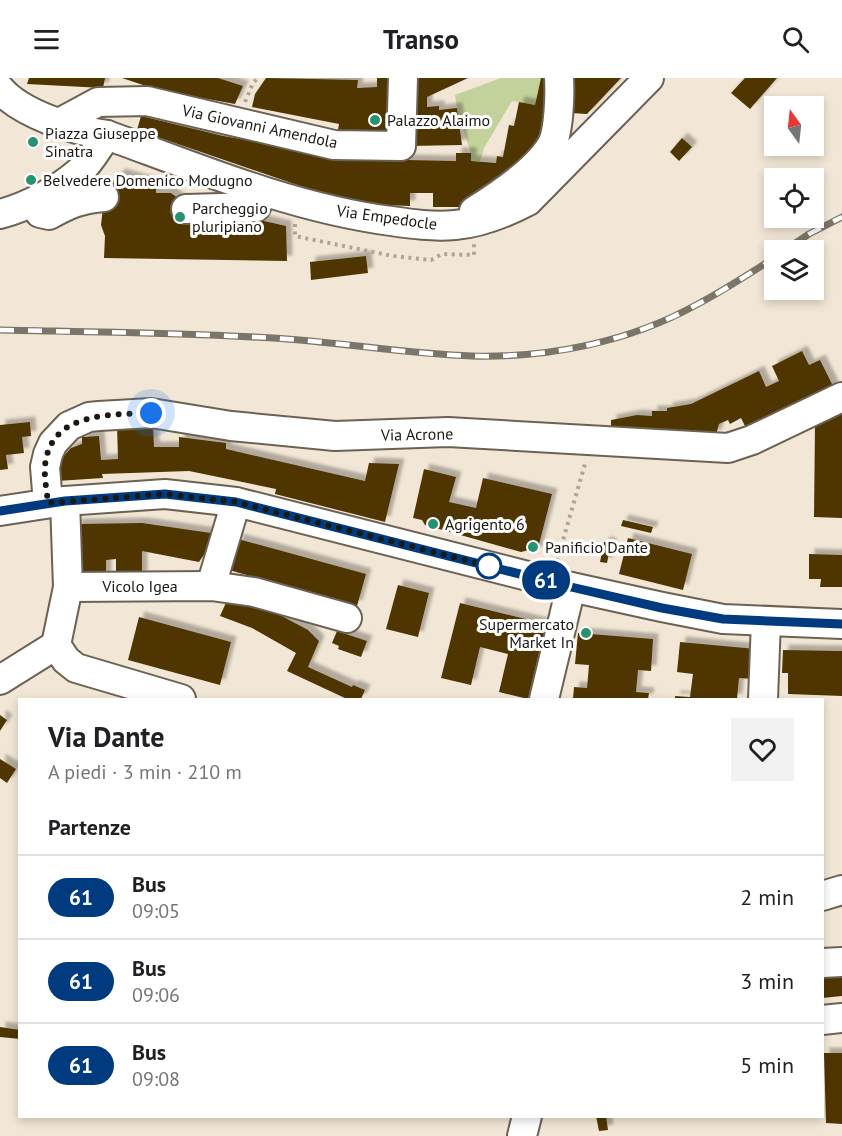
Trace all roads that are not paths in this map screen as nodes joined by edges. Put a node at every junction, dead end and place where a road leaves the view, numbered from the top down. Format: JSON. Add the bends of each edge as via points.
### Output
{"nodes":[{"id":1,"x":403,"y":78,"type":"edge"},
{"id":2,"x":559,"y":78,"type":"edge"},
{"id":3,"x":649,"y":78,"type":"edge"},
{"id":4,"x":0,"y":89,"type":"edge"},
{"id":5,"x":82,"y":130,"type":"junction"},
{"id":6,"x":262,"y":192,"type":"junction"},
{"id":7,"x":104,"y":197,"type":"dead end"},
{"id":8,"x":35,"y":200,"type":"junction"},
{"id":9,"x":186,"y":208,"type":"dead end"},
{"id":10,"x":0,"y":214,"type":"edge"},
{"id":11,"x":473,"y":222,"type":"junction"},
{"id":12,"x":842,"y":397,"type":"edge"},
{"id":13,"x":57,"y":502,"type":"junction"},
{"id":14,"x":236,"y":502,"type":"junction"},
{"id":15,"x":0,"y":511,"type":"edge"},
{"id":16,"x":561,"y":584,"type":"junction"},
{"id":17,"x":211,"y":586,"type":"junction"},
{"id":18,"x":68,"y":587,"type":"junction"},
{"id":19,"x":347,"y":618,"type":"dead end"},
{"id":20,"x":766,"y":621,"type":"junction"},
{"id":21,"x":842,"y":624,"type":"edge"},
{"id":22,"x":56,"y":645,"type":"junction"},
{"id":23,"x":0,"y":680,"type":"edge"},
{"id":24,"x":178,"y":698,"type":"edge"},
{"id":25,"x":544,"y":698,"type":"edge"},
{"id":26,"x":763,"y":698,"type":"edge"},
{"id":27,"x":842,"y":890,"type":"edge"},
{"id":28,"x":824,"y":895,"type":"edge"},
{"id":29,"x":842,"y":962,"type":"edge"},
{"id":30,"x":824,"y":963,"type":"edge"},
{"id":31,"x":842,"y":1018,"type":"edge"},
{"id":32,"x":824,"y":1020,"type":"edge"},
{"id":33,"x":526,"y":1118,"type":"edge"},
{"id":34,"x":522,"y":1136,"type":"edge"}],
"edges":[{"from":1,"to":5,"type":"street","name":"Via Giovanni Amendola","via":[[401,146],[334,145],[147,101],[98,102]]},
{"from":2,"to":11,"type":"street","via":[[560,101],[552,145],[511,186],[473,212]]},
{"from":3,"to":11,"type":"street","name":"Via Empedocle","via":[[528,201]]},
{"from":4,"to":5,"type":"street","via":[[9,99]]},
{"from":5,"to":6,"type":"street","name":"Via Empedocle"},
{"from":5,"to":8,"type":"street","via":[[79,172]]},
{"from":6,"to":9,"type":"street","via":[[256,207]]},
{"from":6,"to":11,"type":"street","name":"Via Empedocle","via":[[360,217],[433,226]]},
{"from":7,"to":8,"type":"street","via":[[70,203],[49,215],[40,213]]},
{"from":8,"to":10,"type":"street"},
{"from":12,"to":13,"type":"street","name":"Via Acrone","via":[[728,448],[448,432],[335,436],[151,413],[89,417],[69,426],[53,443],[45,467]]},
{"from":13,"to":14,"type":"street","via":[[165,494]]},
{"from":13,"to":15,"type":"street"},
{"from":13,"to":18,"type":"street","name":"Via Acrone"},
{"from":14,"to":16,"type":"street"},
{"from":14,"to":17,"type":"street"},
{"from":16,"to":20,"type":"street","via":[[723,619]]},
{"from":16,"to":25,"type":"street"},
{"from":17,"to":18,"type":"street","name":"Vicolo Igea"},
{"from":17,"to":19,"type":"street","name":"Vicolo Igea","via":[[254,592]]},
{"from":18,"to":22,"type":"street","name":"Via Acrone"},
{"from":20,"to":21,"type":"street"},
{"from":20,"to":26,"type":"street"},
{"from":22,"to":23,"type":"street"},
{"from":22,"to":24,"type":"street","via":[[76,669]]},
{"from":27,"to":28,"type":"street"},
{"from":29,"to":30,"type":"street"},
{"from":31,"to":32,"type":"street"},
{"from":33,"to":34,"type":"street"}]}
